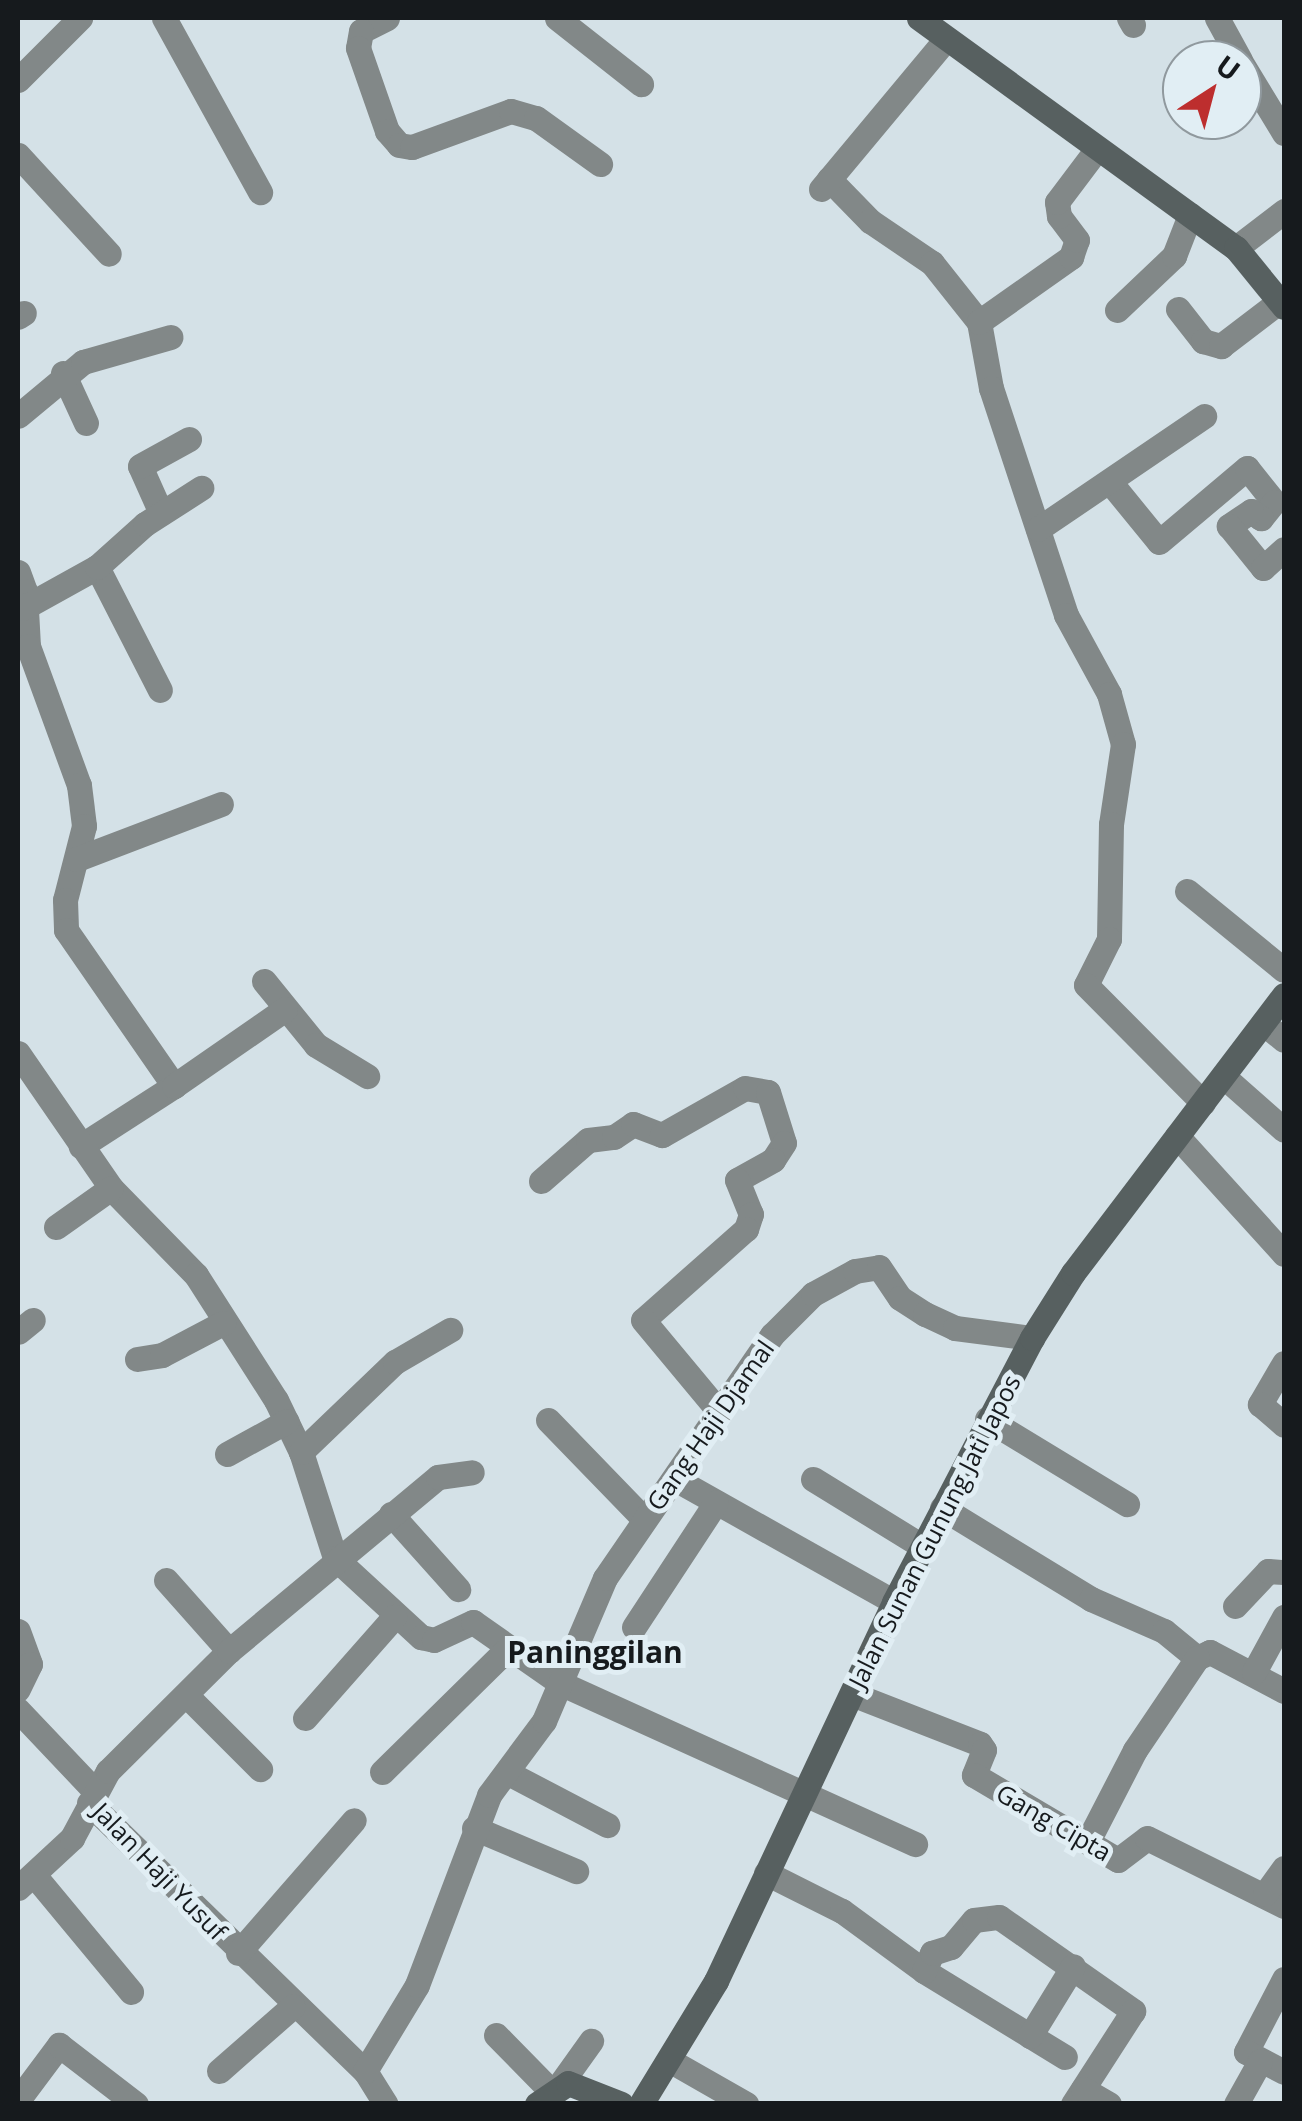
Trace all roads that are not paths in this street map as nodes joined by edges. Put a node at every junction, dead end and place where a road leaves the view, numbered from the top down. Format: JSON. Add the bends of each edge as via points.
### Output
{"nodes":[{"id":1,"x":80,"y":18,"type":"edge"},
{"id":2,"x":164,"y":18,"type":"edge"},
{"id":3,"x":557,"y":18,"type":"edge"},
{"id":4,"x":1216,"y":18,"type":"edge"},
{"id":5,"x":379,"y":19,"type":"edge"},
{"id":6,"x":934,"y":24,"type":"edge"},
{"id":7,"x":1228,"y":40,"type":"edge"},
{"id":8,"x":21,"y":67,"type":"edge"},
{"id":9,"x":641,"y":84,"type":"dead end"},
{"id":10,"x":1262,"y":97,"type":"edge"},
{"id":11,"x":1284,"y":133,"type":"edge"},
{"id":12,"x":1097,"y":148,"type":"junction"},
{"id":13,"x":18,"y":155,"type":"edge"},
{"id":14,"x":600,"y":164,"type":"dead end"},
{"id":15,"x":260,"y":192,"type":"dead end"},
{"id":16,"x":1284,"y":211,"type":"edge"},
{"id":17,"x":1190,"y":215,"type":"junction"},
{"id":18,"x":1236,"y":248,"type":"junction"},
{"id":19,"x":109,"y":254,"type":"dead end"},
{"id":20,"x":1282,"y":304,"type":"edge"},
{"id":21,"x":1178,"y":309,"type":"dead end"},
{"id":22,"x":1117,"y":310,"type":"dead end"},
{"id":23,"x":979,"y":322,"type":"junction"},
{"id":24,"x":170,"y":337,"type":"dead end"},
{"id":25,"x":63,"y":372,"type":"junction"},
{"id":26,"x":18,"y":416,"type":"edge"},
{"id":27,"x":1204,"y":416,"type":"dead end"},
{"id":28,"x":86,"y":423,"type":"dead end"},
{"id":29,"x":189,"y":438,"type":"dead end"},
{"id":30,"x":1110,"y":482,"type":"junction"},
{"id":31,"x":201,"y":488,"type":"dead end"},
{"id":32,"x":160,"y":512,"type":"junction"},
{"id":33,"x":1038,"y":530,"type":"junction"},
{"id":34,"x":1284,"y":549,"type":"edge"},
{"id":35,"x":97,"y":567,"type":"junction"},
{"id":36,"x":18,"y":572,"type":"edge"},
{"id":37,"x":23,"y":608,"type":"junction"},
{"id":38,"x":160,"y":690,"type":"dead end"},
{"id":39,"x":221,"y":804,"type":"dead end"},
{"id":40,"x":77,"y":859,"type":"junction"},
{"id":41,"x":1187,"y":891,"type":"dead end"},
{"id":42,"x":1284,"y":970,"type":"edge"},
{"id":43,"x":264,"y":981,"type":"dead end"},
{"id":44,"x":1284,"y":995,"type":"edge"},
{"id":45,"x":285,"y":1009,"type":"junction"},
{"id":46,"x":1263,"y":1024,"type":"junction"},
{"id":47,"x":1284,"y":1040,"type":"edge"},
{"id":48,"x":21,"y":1066,"type":"edge"},
{"id":49,"x":367,"y":1076,"type":"dead end"},
{"id":50,"x":1223,"y":1076,"type":"junction"},
{"id":51,"x":174,"y":1086,"type":"junction"},
{"id":52,"x":1202,"y":1102,"type":"junction"},
{"id":53,"x":1284,"y":1130,"type":"edge"},
{"id":54,"x":1176,"y":1136,"type":"junction"},
{"id":55,"x":81,"y":1146,"type":"junction"},
{"id":56,"x":540,"y":1182,"type":"dead end"},
{"id":57,"x":111,"y":1188,"type":"junction"},
{"id":58,"x":56,"y":1227,"type":"dead end"},
{"id":59,"x":1284,"y":1254,"type":"edge"},
{"id":60,"x":223,"y":1323,"type":"junction"},
{"id":61,"x":450,"y":1330,"type":"dead end"},
{"id":62,"x":1032,"y":1338,"type":"junction"},
{"id":63,"x":137,"y":1359,"type":"dead end"},
{"id":64,"x":1284,"y":1364,"type":"edge"},
{"id":65,"x":718,"y":1410,"type":"junction"},
{"id":66,"x":987,"y":1418,"type":"junction"},
{"id":67,"x":287,"y":1420,"type":"junction"},
{"id":68,"x":548,"y":1420,"type":"dead end"},
{"id":69,"x":1284,"y":1425,"type":"edge"},
{"id":70,"x":301,"y":1452,"type":"junction"},
{"id":71,"x":227,"y":1454,"type":"dead end"},
{"id":72,"x":472,"y":1472,"type":"dead end"},
{"id":73,"x":677,"y":1480,"type":"junction"},
{"id":74,"x":813,"y":1480,"type":"dead end"},
{"id":75,"x":716,"y":1502,"type":"junction"},
{"id":76,"x":1127,"y":1504,"type":"dead end"},
{"id":77,"x":942,"y":1508,"type":"junction"},
{"id":78,"x":391,"y":1514,"type":"junction"},
{"id":79,"x":644,"y":1519,"type":"junction"},
{"id":80,"x":922,"y":1546,"type":"junction"},
{"id":81,"x":335,"y":1558,"type":"junction"},
{"id":82,"x":1284,"y":1572,"type":"edge"},
{"id":83,"x":166,"y":1580,"type":"dead end"},
{"id":84,"x":458,"y":1589,"type":"dead end"},
{"id":85,"x":894,"y":1602,"type":"junction"},
{"id":86,"x":1235,"y":1606,"type":"dead end"},
{"id":87,"x":394,"y":1617,"type":"junction"},
{"id":88,"x":1284,"y":1617,"type":"edge"},
{"id":89,"x":634,"y":1627,"type":"dead end"},
{"id":90,"x":18,"y":1631,"type":"edge"},
{"id":91,"x":505,"y":1650,"type":"junction"},
{"id":92,"x":228,"y":1651,"type":"junction"},
{"id":93,"x":1198,"y":1658,"type":"junction"},
{"id":94,"x":1254,"y":1672,"type":"junction"},
{"id":95,"x":560,"y":1683,"type":"junction"},
{"id":96,"x":18,"y":1689,"type":"edge"},
{"id":97,"x":1284,"y":1691,"type":"edge"},
{"id":98,"x":852,"y":1694,"type":"junction"},
{"id":99,"x":186,"y":1695,"type":"junction"},
{"id":100,"x":18,"y":1710,"type":"edge"},
{"id":101,"x":305,"y":1718,"type":"dead end"},
{"id":102,"x":260,"y":1769,"type":"dead end"},
{"id":103,"x":382,"y":1772,"type":"dead end"},
{"id":104,"x":510,"y":1774,"type":"junction"},
{"id":105,"x":806,"y":1793,"type":"junction"},
{"id":106,"x":92,"y":1796,"type":"junction"},
{"id":107,"x":354,"y":1820,"type":"dead end"},
{"id":108,"x":607,"y":1825,"type":"dead end"},
{"id":109,"x":474,"y":1828,"type":"junction"},
{"id":110,"x":1088,"y":1841,"type":"junction"},
{"id":111,"x":915,"y":1844,"type":"dead end"},
{"id":112,"x":1284,"y":1868,"type":"edge"},
{"id":113,"x":576,"y":1872,"type":"dead end"},
{"id":114,"x":766,"y":1873,"type":"junction"},
{"id":115,"x":26,"y":1882,"type":"edge"},
{"id":116,"x":1275,"y":1900,"type":"edge"},
{"id":117,"x":238,"y":1953,"type":"junction"},
{"id":118,"x":1072,"y":1966,"type":"junction"},
{"id":119,"x":924,"y":1971,"type":"junction"},
{"id":120,"x":1284,"y":1979,"type":"edge"},
{"id":121,"x":131,"y":1992,"type":"dead end"},
{"id":122,"x":293,"y":2006,"type":"junction"},
{"id":123,"x":496,"y":2035,"type":"dead end"},
{"id":124,"x":1030,"y":2036,"type":"junction"},
{"id":125,"x":591,"y":2041,"type":"dead end"},
{"id":126,"x":1065,"y":2057,"type":"dead end"},
{"id":127,"x":670,"y":2060,"type":"junction"},
{"id":128,"x":1260,"y":2061,"type":"junction"},
{"id":129,"x":219,"y":2071,"type":"dead end"},
{"id":130,"x":365,"y":2071,"type":"junction"},
{"id":131,"x":1284,"y":2072,"type":"edge"},
{"id":132,"x":549,"y":2092,"type":"edge"},
{"id":133,"x":1078,"y":2096,"type":"edge"},
{"id":134,"x":18,"y":2100,"type":"edge"},
{"id":135,"x":136,"y":2104,"type":"edge"},
{"id":136,"x":386,"y":2104,"type":"edge"},
{"id":137,"x":621,"y":2104,"type":"edge"},
{"id":138,"x":641,"y":2104,"type":"edge"},
{"id":139,"x":746,"y":2104,"type":"edge"},
{"id":140,"x":1109,"y":2104,"type":"edge"},
{"id":141,"x":1236,"y":2104,"type":"edge"}],
"edges":[{"from":1,"to":8,"type":"street"},
{"from":2,"to":15,"type":"street"},
{"from":3,"to":9,"type":"street"},
{"from":4,"to":7,"type":"street"},
{"from":5,"to":14,"type":"street","via":[[359,34],[358,48],[387,131],[399,146],[412,148],[511,110],[536,118]]},
{"from":6,"to":12,"type":"street"},
{"from":6,"to":23,"type":"street","via":[[825,184],[932,263]]},
{"from":10,"to":11,"type":"street"},
{"from":12,"to":17,"type":"street"},
{"from":12,"to":23,"type":"street","via":[[1058,202],[1077,240],[1071,257]]},
{"from":13,"to":19,"type":"street"},
{"from":16,"to":18,"type":"street"},
{"from":17,"to":18,"type":"street"},
{"from":17,"to":22,"type":"street","via":[[1174,256]]},
{"from":18,"to":20,"type":"street"},
{"from":20,"to":21,"type":"street","via":[[1221,346],[1203,341]]},
{"from":23,"to":33,"type":"street","via":[[992,388]]},
{"from":24,"to":25,"type":"street"},
{"from":25,"to":26,"type":"street"},
{"from":25,"to":28,"type":"street"},
{"from":27,"to":30,"type":"street"},
{"from":29,"to":32,"type":"street","via":[[140,466]]},
{"from":30,"to":33,"type":"street"},
{"from":30,"to":34,"type":"street","via":[[1159,542],[1247,468],[1274,502],[1260,518],[1251,511],[1230,526],[1263,568]]},
{"from":31,"to":32,"type":"street"},
{"from":32,"to":35,"type":"street"},
{"from":33,"to":52,"type":"street","via":[[1066,615],[1108,694],[1123,744],[1111,824],[1109,939],[1086,985]]},
{"from":35,"to":37,"type":"street"},
{"from":35,"to":38,"type":"street"},
{"from":36,"to":37,"type":"street","via":[[26,591]]},
{"from":37,"to":40,"type":"street","via":[[28,646],[79,785],[84,826]]},
{"from":39,"to":40,"type":"street"},
{"from":40,"to":51,"type":"street","via":[[65,900],[73,946]]},
{"from":41,"to":42,"type":"street"},
{"from":43,"to":45,"type":"street"},
{"from":44,"to":46,"type":"street","name":"Jalan Sunan Gunung Jati Japos"},
{"from":45,"to":49,"type":"street","via":[[334,1061]]},
{"from":45,"to":51,"type":"street"},
{"from":46,"to":47,"type":"street"},
{"from":46,"to":50,"type":"street","name":"Jalan Sunan Gunung Jati Japos"},
{"from":48,"to":55,"type":"street"},
{"from":50,"to":52,"type":"street","name":"Jalan Sunan Gunung Jati Japos"},
{"from":50,"to":53,"type":"street"},
{"from":51,"to":55,"type":"street"},
{"from":52,"to":54,"type":"street","name":"Jalan Sunan Gunung Jati Japos"},
{"from":54,"to":59,"type":"street"},
{"from":54,"to":62,"type":"street","name":"Jalan Sunan Gunung Jati Japos"},
{"from":55,"to":57,"type":"street"},
{"from":56,"to":65,"type":"street","via":[[588,1140],[614,1137],[633,1124],[662,1135],[745,1088],[768,1092],[784,1143],[773,1160],[737,1180],[751,1214],[746,1229],[642,1320]]},
{"from":57,"to":58,"type":"street"},
{"from":57,"to":60,"type":"street","via":[[177,1251]]},
{"from":60,"to":63,"type":"street","via":[[162,1355]]},
{"from":60,"to":67,"type":"street"},
{"from":61,"to":70,"type":"street","via":[[394,1362]]},
{"from":62,"to":65,"type":"street","name":"Gang Haji Djamal","via":[[955,1328],[900,1298],[885,1268],[869,1267],[795,1310]]},
{"from":62,"to":66,"type":"street","name":"Jalan Sunan Gunung Jati Japos"},
{"from":64,"to":69,"type":"street","via":[[1260,1404]]},
{"from":65,"to":73,"type":"street","name":"Gang Haji Djamal"},
{"from":66,"to":76,"type":"street"},
{"from":66,"to":77,"type":"street","name":"Jalan Sunan Gunung Jati Japos"},
{"from":67,"to":70,"type":"street"},
{"from":67,"to":71,"type":"street"},
{"from":68,"to":79,"type":"street"},
{"from":70,"to":81,"type":"street"},
{"from":72,"to":78,"type":"street","name":"Jalan Haji Yusuf","via":[[444,1474]]},
{"from":73,"to":75,"type":"street"},
{"from":73,"to":79,"type":"street","name":"Gang Haji Djamal"},
{"from":74,"to":80,"type":"street"},
{"from":75,"to":85,"type":"street"},
{"from":75,"to":89,"type":"street"},
{"from":77,"to":80,"type":"street","name":"Jalan Sunan Gunung Jati Japos"},
{"from":77,"to":93,"type":"street","via":[[1091,1600],[1164,1631]]},
{"from":78,"to":81,"type":"street","name":"Jalan Haji Yusuf"},
{"from":78,"to":84,"type":"street"},
{"from":79,"to":95,"type":"street","name":"Gang Haji Djamal","via":[[605,1578]]},
{"from":80,"to":85,"type":"street","name":"Jalan Sunan Gunung Jati Japos"},
{"from":81,"to":87,"type":"street"},
{"from":81,"to":92,"type":"street","name":"Jalan Haji Yusuf"},
{"from":82,"to":86,"type":"street","via":[[1272,1568]]},
{"from":83,"to":92,"type":"street"},
{"from":85,"to":98,"type":"street","name":"Jalan Sunan Gunung Jati Japos"},
{"from":87,"to":91,"type":"street","via":[[428,1640],[473,1622]]},
{"from":87,"to":101,"type":"street"},
{"from":88,"to":94,"type":"street"},
{"from":90,"to":96,"type":"street","via":[[30,1664]]},
{"from":91,"to":95,"type":"street"},
{"from":91,"to":103,"type":"street"},
{"from":92,"to":99,"type":"street","name":"Jalan Haji Yusuf"},
{"from":93,"to":94,"type":"street","via":[[1210,1652]]},
{"from":93,"to":110,"type":"street","via":[[1135,1750]]},
{"from":94,"to":97,"type":"street"},
{"from":95,"to":104,"type":"street","name":"Gang Haji Djamal"},
{"from":95,"to":105,"type":"street"},
{"from":98,"to":105,"type":"street","name":"Jalan Sunan Gunung Jati Japos"},
{"from":98,"to":110,"type":"street","name":"Gang Cipta","via":[[980,1744],[984,1750],[974,1775]]},
{"from":99,"to":102,"type":"street"},
{"from":99,"to":106,"type":"street","name":"Jalan Haji Yusuf"},
{"from":100,"to":106,"type":"street"},
{"from":104,"to":108,"type":"street"},
{"from":104,"to":109,"type":"street","name":"Gang Haji Djamal","via":[[490,1794]]},
{"from":105,"to":111,"type":"street"},
{"from":105,"to":114,"type":"street","name":"Jalan Sunan Gunung Jati Japos"},
{"from":106,"to":115,"type":"street","via":[[72,1838]]},
{"from":106,"to":117,"type":"street","name":"Jalan Haji Yusuf"},
{"from":107,"to":117,"type":"street"},
{"from":109,"to":113,"type":"street"},
{"from":109,"to":130,"type":"street","name":"Gang Haji Djamal","via":[[418,1984]]},
{"from":110,"to":116,"type":"street","name":"Gang Cipta","via":[[1125,1860],[1148,1838]]},
{"from":112,"to":116,"type":"street"},
{"from":114,"to":119,"type":"street","via":[[842,1912]]},
{"from":114,"to":127,"type":"street","name":"Jalan Sunan Gunung Jati Japos"},
{"from":115,"to":121,"type":"street"},
{"from":117,"to":122,"type":"street","name":"Jalan Haji Yusuf"},
{"from":118,"to":119,"type":"street","via":[[999,1917],[984,1914],[951,1947],[932,1953]]},
{"from":118,"to":124,"type":"street"},
{"from":118,"to":133,"type":"street","via":[[1133,2011]]},
{"from":119,"to":124,"type":"street"},
{"from":120,"to":128,"type":"street","via":[[1246,2052]]},
{"from":122,"to":129,"type":"street"},
{"from":122,"to":130,"type":"street","name":"Jalan Haji Yusuf"},
{"from":123,"to":132,"type":"street"},
{"from":124,"to":126,"type":"street"},
{"from":125,"to":132,"type":"street"},
{"from":127,"to":138,"type":"street","name":"Jalan Sunan Gunung Jati Japos"},
{"from":127,"to":139,"type":"street"},
{"from":128,"to":131,"type":"street"},
{"from":128,"to":141,"type":"street"},
{"from":130,"to":136,"type":"street","name":"Jalan Haji Yusuf"},
{"from":132,"to":137,"type":"street"},
{"from":133,"to":140,"type":"street"},
{"from":134,"to":135,"type":"street","via":[[59,2045]]}]}
